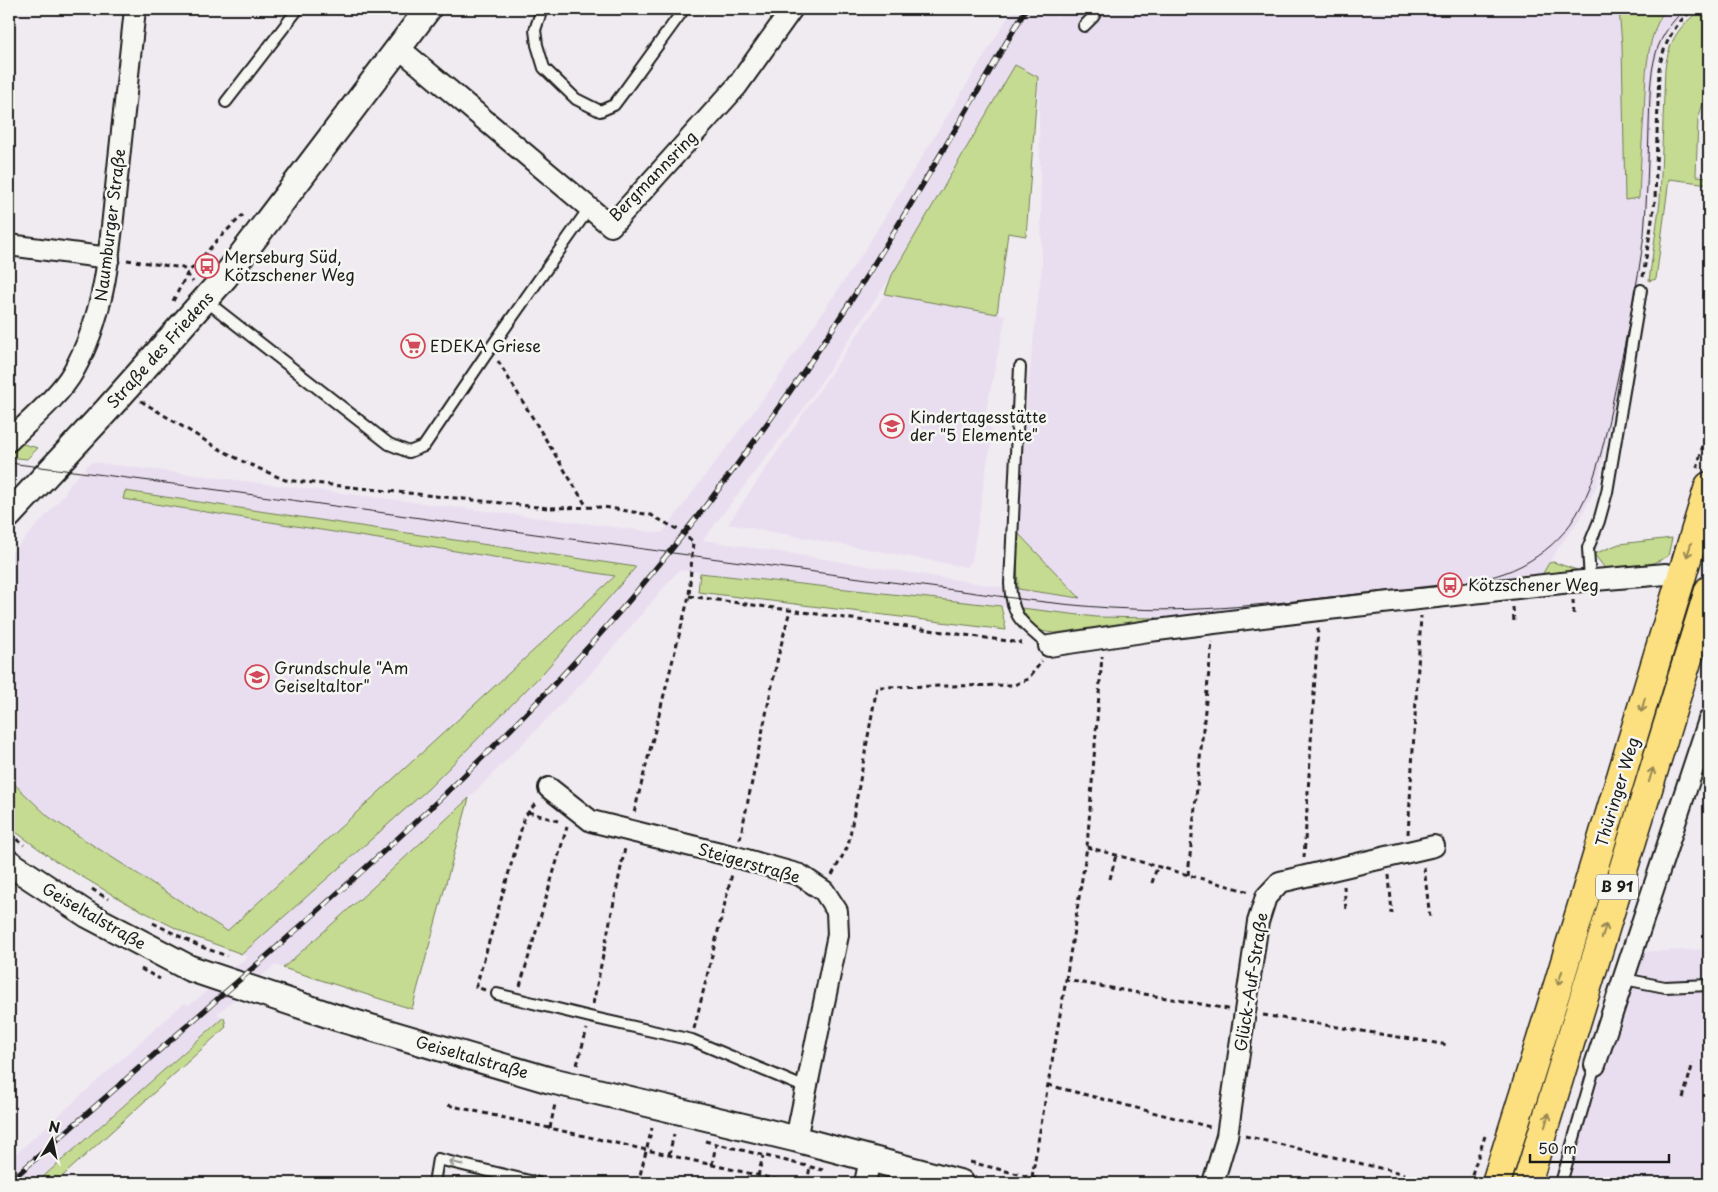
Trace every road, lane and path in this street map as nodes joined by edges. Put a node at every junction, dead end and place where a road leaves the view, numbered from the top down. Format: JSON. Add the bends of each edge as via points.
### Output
{"nodes":[{"id":1,"x":135,"y":9,"type":"edge"},
{"id":2,"x":298,"y":9,"type":"edge"},
{"id":3,"x":428,"y":9,"type":"edge"},
{"id":4,"x":542,"y":9,"type":"edge"},
{"id":5,"x":684,"y":9,"type":"edge"},
{"id":6,"x":792,"y":9,"type":"edge"},
{"id":7,"x":1098,"y":9,"type":"edge"},
{"id":8,"x":1694,"y":9,"type":"edge"},
{"id":9,"x":1084,"y":26,"type":"dead end"},
{"id":10,"x":400,"y":48,"type":"junction"},
{"id":11,"x":226,"y":102,"type":"dead end"},
{"id":12,"x":590,"y":207,"type":"junction"},
{"id":13,"x":244,"y":214,"type":"dead end"},
{"id":14,"x":9,"y":245,"type":"edge"},
{"id":15,"x":109,"y":258,"type":"junction"},
{"id":16,"x":187,"y":274,"type":"junction"},
{"id":17,"x":1641,"y":290,"type":"joint"},
{"id":18,"x":205,"y":300,"type":"junction"},
{"id":19,"x":169,"y":308,"type":"dead end"},
{"id":20,"x":491,"y":348,"type":"junction"},
{"id":21,"x":1020,"y":366,"type":"dead end"},
{"id":22,"x":124,"y":390,"type":"junction"},
{"id":23,"x":9,"y":441,"type":"edge"},
{"id":24,"x":1709,"y":486,"type":"edge"},
{"id":25,"x":588,"y":508,"type":"junction"},
{"id":26,"x":9,"y":515,"type":"edge"},
{"id":27,"x":1680,"y":578,"type":"junction"},
{"id":28,"x":1590,"y":581,"type":"junction"},
{"id":29,"x":1709,"y":590,"type":"edge"},
{"id":30,"x":689,"y":596,"type":"junction"},
{"id":31,"x":1422,"y":600,"type":"junction"},
{"id":32,"x":790,"y":610,"type":"junction"},
{"id":33,"x":1319,"y":610,"type":"junction"},
{"id":34,"x":1214,"y":624,"type":"junction"},
{"id":35,"x":1103,"y":637,"type":"junction"},
{"id":36,"x":1049,"y":646,"type":"junction"},
{"id":37,"x":1709,"y":720,"type":"edge"},
{"id":38,"x":549,"y":788,"type":"joint"},
{"id":39,"x":528,"y":812,"type":"junction"},
{"id":40,"x":560,"y":821,"type":"dead end"},
{"id":41,"x":568,"y":823,"type":"dead end"},
{"id":42,"x":629,"y":830,"type":"junction"},
{"id":43,"x":9,"y":834,"type":"edge"},
{"id":44,"x":1087,"y":847,"type":"junction"},
{"id":45,"x":32,"y":850,"type":"dead end"},
{"id":46,"x":1413,"y":851,"type":"junction"},
{"id":47,"x":1116,"y":855,"type":"junction"},
{"id":48,"x":736,"y":857,"type":"junction"},
{"id":49,"x":9,"y":863,"type":"edge"},
{"id":50,"x":1157,"y":867,"type":"junction"},
{"id":51,"x":1343,"y":868,"type":"junction"},
{"id":52,"x":1188,"y":875,"type":"junction"},
{"id":53,"x":1303,"y":876,"type":"junction"},
{"id":54,"x":1110,"y":879,"type":"dead end"},
{"id":55,"x":1152,"y":883,"type":"dead end"},
{"id":56,"x":86,"y":886,"type":"dead end"},
{"id":57,"x":824,"y":890,"type":"junction"},
{"id":58,"x":1266,"y":897,"type":"junction"},
{"id":59,"x":110,"y":900,"type":"dead end"},
{"id":60,"x":1346,"y":910,"type":"dead end"},
{"id":61,"x":1392,"y":914,"type":"dead end"},
{"id":62,"x":1430,"y":918,"type":"dead end"},
{"id":63,"x":151,"y":921,"type":"dead end"},
{"id":64,"x":227,"y":956,"type":"dead end"},
{"id":65,"x":1592,"y":970,"type":"junction"},
{"id":66,"x":1624,"y":979,"type":"junction"},
{"id":67,"x":1066,"y":980,"type":"junction"},
{"id":68,"x":1709,"y":985,"type":"edge"},
{"id":69,"x":497,"y":994,"type":"joint"},
{"id":70,"x":516,"y":998,"type":"junction"},
{"id":71,"x":1245,"y":1012,"type":"junction"},
{"id":72,"x":590,"y":1017,"type":"junction"},
{"id":73,"x":692,"y":1040,"type":"junction"},
{"id":74,"x":1448,"y":1045,"type":"dead end"},
{"id":75,"x":568,"y":1062,"type":"dead end"},
{"id":76,"x":1693,"y":1063,"type":"dead end"},
{"id":77,"x":1596,"y":1065,"type":"joint"},
{"id":78,"x":806,"y":1088,"type":"junction"},
{"id":79,"x":1683,"y":1098,"type":"dead end"},
{"id":80,"x":556,"y":1104,"type":"dead end"},
{"id":81,"x":448,"y":1105,"type":"dead end"},
{"id":82,"x":550,"y":1128,"type":"junction"},
{"id":83,"x":652,"y":1128,"type":"dead end"},
{"id":84,"x":674,"y":1134,"type":"dead end"},
{"id":85,"x":796,"y":1139,"type":"junction"},
{"id":86,"x":716,"y":1144,"type":"dead end"},
{"id":87,"x":647,"y":1150,"type":"junction"},
{"id":88,"x":669,"y":1155,"type":"junction"},
{"id":89,"x":763,"y":1156,"type":"dead end"},
{"id":90,"x":870,"y":1159,"type":"junction"},
{"id":91,"x":712,"y":1165,"type":"junction"},
{"id":92,"x":810,"y":1167,"type":"dead end"},
{"id":93,"x":962,"y":1172,"type":"edge"},
{"id":94,"x":758,"y":1176,"type":"junction"},
{"id":95,"x":1032,"y":1177,"type":"junction"},
{"id":96,"x":434,"y":1183,"type":"edge"},
{"id":97,"x":538,"y":1183,"type":"edge"},
{"id":98,"x":638,"y":1183,"type":"edge"},
{"id":99,"x":792,"y":1183,"type":"edge"},
{"id":100,"x":807,"y":1183,"type":"edge"},
{"id":101,"x":865,"y":1183,"type":"edge"},
{"id":102,"x":1054,"y":1183,"type":"edge"},
{"id":103,"x":1213,"y":1183,"type":"edge"},
{"id":104,"x":1496,"y":1183,"type":"edge"},
{"id":105,"x":1527,"y":1183,"type":"edge"},
{"id":106,"x":1562,"y":1183,"type":"edge"}],
"edges":[{"from":1,"to":15,"type":"street","name":"Naumburger Straße"},
{"from":2,"to":11,"type":"lane"},
{"from":3,"to":10,"type":"street","name":"Straße des Friedens"},
{"from":4,"to":5,"type":"lane","via":[[535,30],[544,68],[576,98],[600,111],[614,105],[624,93]]},
{"from":6,"to":12,"type":"street","name":"Bergmannsring","via":[[737,86],[611,226]]},
{"from":7,"to":9,"type":"lane"},
{"from":8,"to":17,"type":"path","via":[[1670,35],[1659,69],[1656,200]]},
{"from":10,"to":12,"type":"street","name":"Bergmannsring"},
{"from":10,"to":18,"type":"street","name":"Straße des Friedens"},
{"from":12,"to":20,"type":"lane"},
{"from":13,"to":16,"type":"path"},
{"from":14,"to":15,"type":"street"},
{"from":15,"to":16,"type":"path","via":[[183,268]]},
{"from":15,"to":23,"type":"street","name":"Naumburger Straße","via":[[99,312],[72,374]]},
{"from":16,"to":18,"type":"path"},
{"from":16,"to":19,"type":"path"},
{"from":17,"to":28,"type":"lane","via":[[1607,492],[1588,548]]},
{"from":18,"to":20,"type":"lane","via":[[389,444],[409,452],[424,446]]},
{"from":18,"to":22,"type":"street","name":"Straße des Friedens"},
{"from":20,"to":25,"type":"path"},
{"from":21,"to":36,"type":"lane","via":[[1011,598],[1020,621]]},
{"from":22,"to":25,"type":"path","via":[[214,446],[285,480],[548,508]]},
{"from":22,"to":26,"type":"street","name":"Straße des Friedens"},
{"from":24,"to":27,"type":"main road","name":"Thüringer Weg","number":"B 91","one_way":true},
{"from":25,"to":30,"type":"path","via":[[604,507],[651,515],[684,533],[693,542]]},
{"from":27,"to":28,"type":"street","via":[[1666,574]]},
{"from":27,"to":104,"type":"main road","name":"Thüringer Weg","number":"B 91","one_way":true,"via":[[1630,751]]},
{"from":28,"to":31,"type":"street"},
{"from":65,"to":29,"type":"main road","name":"Thüringer Weg","number":"B 91","one_way":true},
{"from":30,"to":32,"type":"path"},
{"from":30,"to":42,"type":"path"},
{"from":31,"to":33,"type":"street"},
{"from":31,"to":46,"type":"path"},
{"from":32,"to":36,"type":"path"},
{"from":32,"to":48,"type":"path"},
{"from":33,"to":34,"type":"street"},
{"from":33,"to":53,"type":"path"},
{"from":34,"to":35,"type":"street"},
{"from":34,"to":52,"type":"path"},
{"from":35,"to":36,"type":"street"},
{"from":35,"to":44,"type":"path"},
{"from":36,"to":57,"type":"path","via":[[1046,657],[1028,680],[1014,685],[878,687],[848,846]]},
{"from":37,"to":66,"type":"street"},
{"from":38,"to":39,"type":"path"},
{"from":38,"to":42,"type":"street","name":"Steigerstraße","via":[[591,821]]},
{"from":39,"to":40,"type":"path"},
{"from":39,"to":69,"type":"path","via":[[476,987]]},
{"from":41,"to":70,"type":"path"},
{"from":42,"to":48,"type":"street","name":"Steigerstraße"},
{"from":42,"to":72,"type":"path"},
{"from":43,"to":45,"type":"path"},
{"from":44,"to":47,"type":"path"},
{"from":44,"to":67,"type":"path"},
{"from":46,"to":51,"type":"street","name":"Glück-Auf-Straße"},
{"from":46,"to":61,"type":"path"},
{"from":46,"to":62,"type":"path"},
{"from":47,"to":50,"type":"path"},
{"from":47,"to":54,"type":"path"},
{"from":48,"to":57,"type":"street","name":"Steigerstraße","via":[[800,875]]},
{"from":48,"to":73,"type":"path"},
{"from":49,"to":85,"type":"street","name":"Geiseltalstraße","via":[[88,915],[189,968],[335,1017],[540,1077]]},
{"from":50,"to":52,"type":"path"},
{"from":50,"to":55,"type":"path"},
{"from":51,"to":53,"type":"street","name":"Glück-Auf-Straße"},
{"from":51,"to":60,"type":"path"},
{"from":52,"to":58,"type":"path"},
{"from":53,"to":58,"type":"street","name":"Glück-Auf-Straße","via":[[1280,882]]},
{"from":56,"to":59,"type":"path"},
{"from":57,"to":78,"type":"street","name":"Steigerstraße","via":[[837,911],[838,935]]},
{"from":58,"to":71,"type":"street","name":"Glück-Auf-Straße","via":[[1258,922]]},
{"from":63,"to":64,"type":"path","via":[[199,946]]},
{"from":65,"to":66,"type":"street"},
{"from":105,"to":65,"type":"main road","name":"Thüringer Weg","number":"B 91","one_way":true},
{"from":66,"to":68,"type":"lane","via":[[1665,987]]},
{"from":66,"to":77,"type":"street"},
{"from":67,"to":71,"type":"path"},
{"from":67,"to":95,"type":"path"},
{"from":69,"to":70,"type":"lane"},
{"from":70,"to":72,"type":"lane"},
{"from":71,"to":74,"type":"path"},
{"from":71,"to":103,"type":"street","name":"Glück-Auf-Straße","via":[[1227,1136]]},
{"from":72,"to":73,"type":"lane"},
{"from":72,"to":75,"type":"path","via":[[577,1065]]},
{"from":73,"to":78,"type":"lane"},
{"from":76,"to":79,"type":"path"},
{"from":77,"to":106,"type":"lane"},
{"from":78,"to":85,"type":"street","name":"Steigerstraße"},
{"from":80,"to":82,"type":"path"},
{"from":81,"to":82,"type":"path"},
{"from":82,"to":87,"type":"path"},
{"from":83,"to":87,"type":"path"},
{"from":84,"to":88,"type":"path"},
{"from":85,"to":90,"type":"street","name":"Geiseltalstraße"},
{"from":86,"to":91,"type":"path"},
{"from":87,"to":88,"type":"path"},
{"from":87,"to":98,"type":"path"},
{"from":88,"to":91,"type":"path"},
{"from":89,"to":94,"type":"path"},
{"from":90,"to":93,"type":"street","name":"Geiseltalstraße"},
{"from":90,"to":101,"type":"street"},
{"from":91,"to":94,"type":"path"},
{"from":92,"to":100,"type":"path"},
{"from":93,"to":95,"type":"path"},
{"from":94,"to":99,"type":"path"},
{"from":95,"to":102,"type":"path"},
{"from":97,"to":96,"type":"lane","one_way":true,"via":[[438,1159]]}]}
